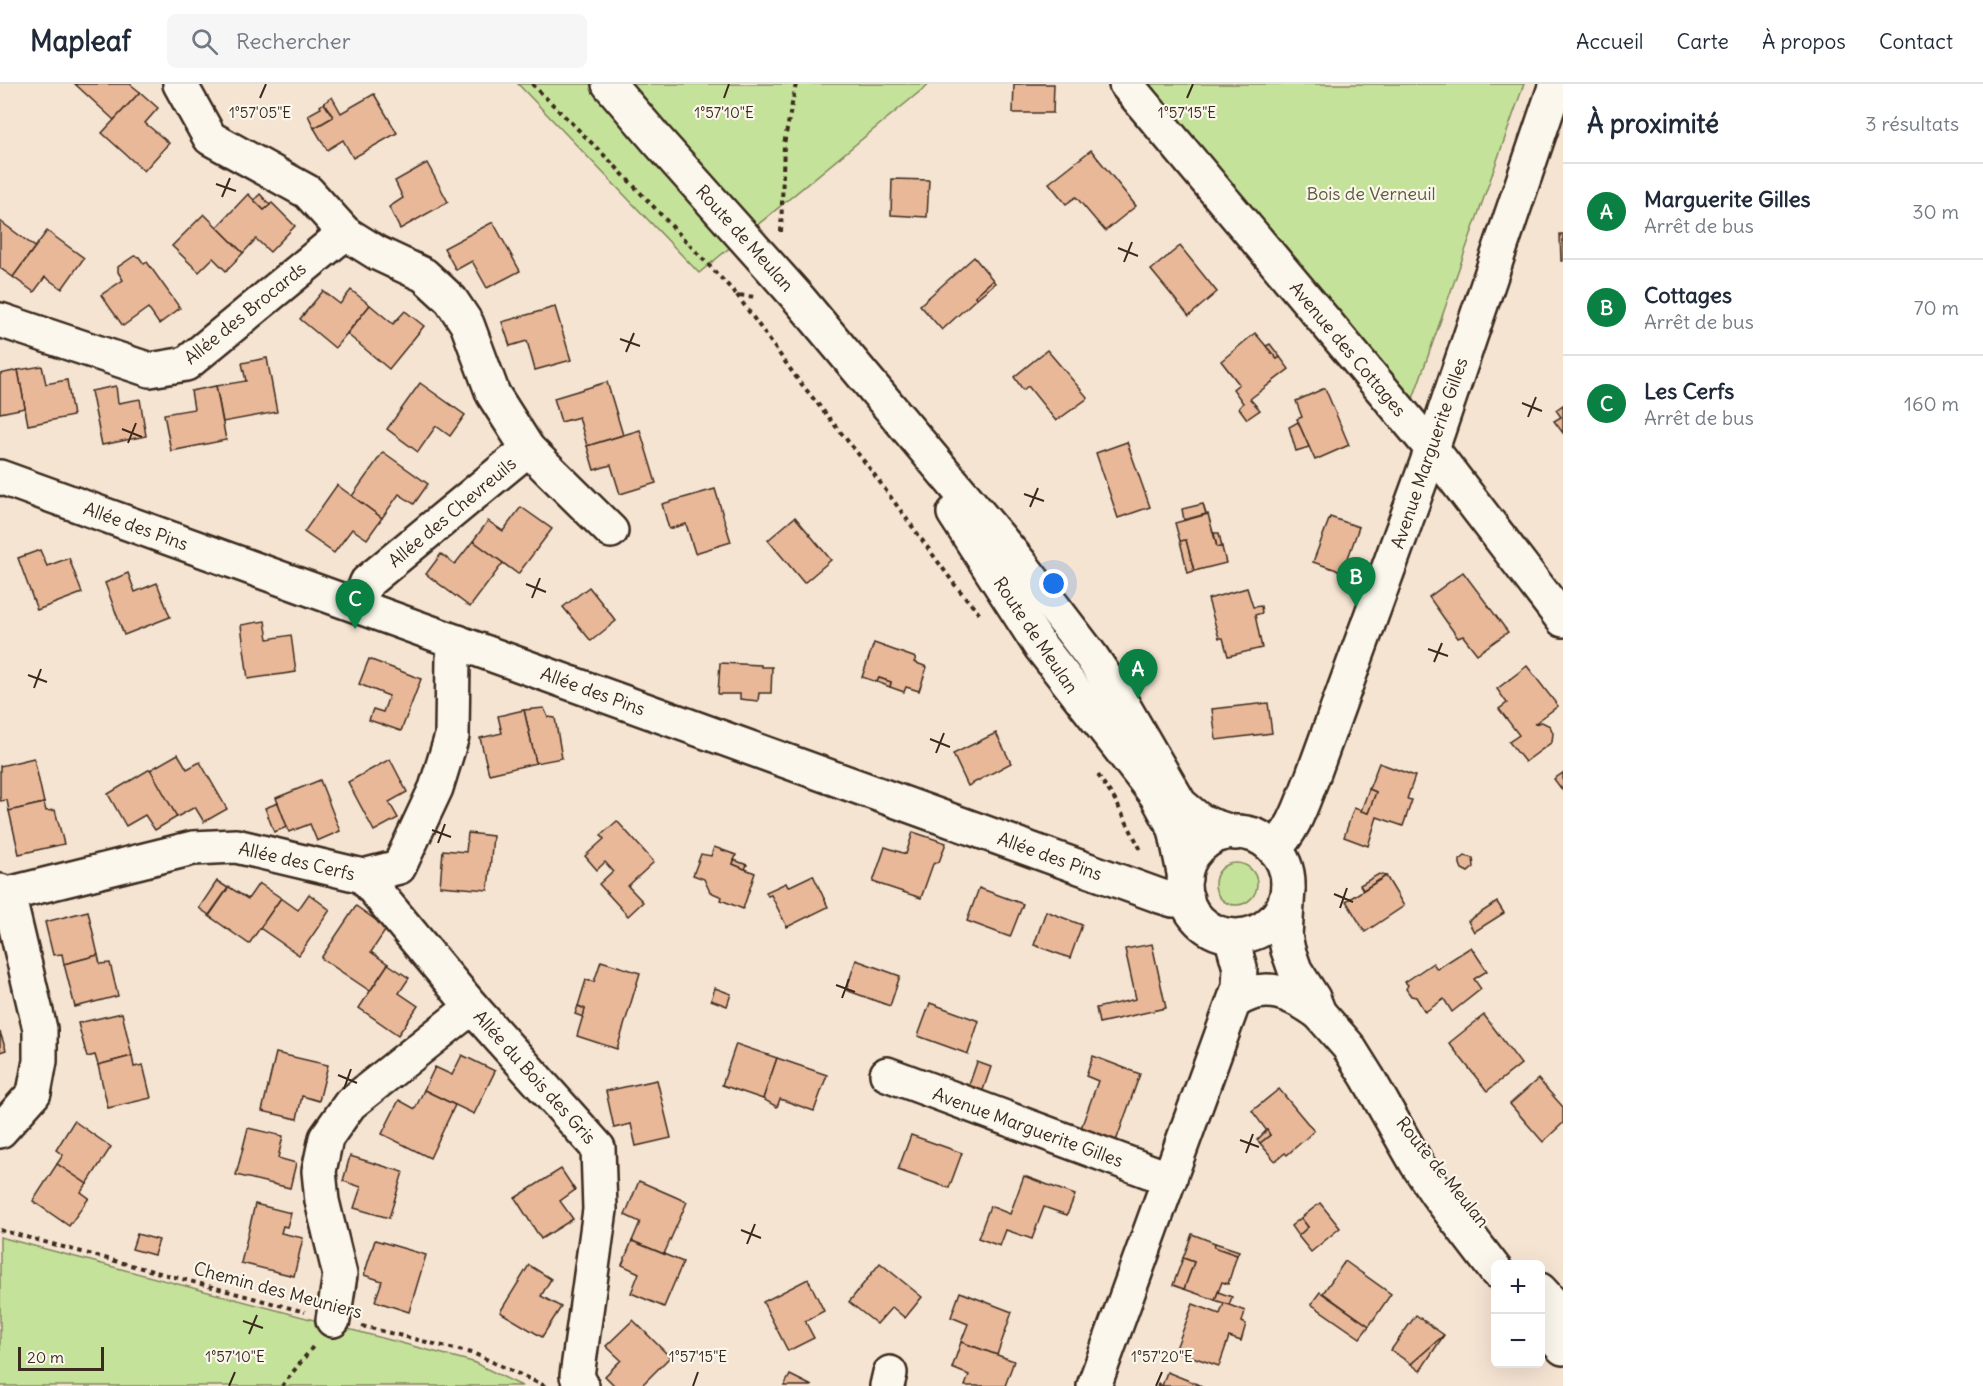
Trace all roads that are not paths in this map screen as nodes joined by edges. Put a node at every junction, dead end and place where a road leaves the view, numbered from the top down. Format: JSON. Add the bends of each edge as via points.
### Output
{"nodes":[{"id":1,"x":180,"y":84,"type":"edge"},
{"id":2,"x":596,"y":84,"type":"edge"},
{"id":3,"x":609,"y":84,"type":"edge"},
{"id":4,"x":1126,"y":84,"type":"edge"},
{"id":5,"x":1556,"y":84,"type":"edge"},
{"id":6,"x":657,"y":140,"type":"junction"},
{"id":7,"x":345,"y":233,"type":"junction"},
{"id":8,"x":0,"y":320,"type":"edge"},
{"id":9,"x":876,"y":394,"type":"junction"},
{"id":10,"x":528,"y":449,"type":"junction"},
{"id":11,"x":1432,"y":449,"type":"junction"},
{"id":12,"x":0,"y":477,"type":"edge"},
{"id":13,"x":611,"y":531,"type":"dead end"},
{"id":14,"x":358,"y":605,"type":"junction"},
{"id":15,"x":1563,"y":620,"type":"edge"},
{"id":16,"x":458,"y":642,"type":"junction"},
{"id":17,"x":1235,"y":832,"type":"junction"},
{"id":18,"x":1274,"y":849,"type":"junction"},
{"id":19,"x":363,"y":876,"type":"junction"},
{"id":20,"x":1186,"y":888,"type":"junction"},
{"id":21,"x":1288,"y":888,"type":"junction"},
{"id":22,"x":4,"y":893,"type":"edge"},
{"id":23,"x":1236,"y":936,"type":"junction"},
{"id":24,"x":1295,"y":970,"type":"junction"},
{"id":25,"x":1234,"y":1002,"type":"junction"},
{"id":26,"x":472,"y":1007,"type":"junction"},
{"id":27,"x":1319,"y":1013,"type":"junction"},
{"id":28,"x":886,"y":1074,"type":"dead end"},
{"id":29,"x":1368,"y":1078,"type":"junction"},
{"id":30,"x":0,"y":1131,"type":"edge"},
{"id":31,"x":1170,"y":1179,"type":"junction"},
{"id":32,"x":1515,"y":1260,"type":"edge"},
{"id":33,"x":1491,"y":1264,"type":"edge"},
{"id":34,"x":1545,"y":1295,"type":"edge"},
{"id":35,"x":1563,"y":1315,"type":"edge"},
{"id":36,"x":333,"y":1320,"type":"road end"},
{"id":37,"x":1545,"y":1328,"type":"edge"},
{"id":38,"x":1563,"y":1348,"type":"edge"},
{"id":39,"x":582,"y":1386,"type":"edge"},
{"id":40,"x":1094,"y":1386,"type":"edge"}],
"edges":[{"from":1,"to":7,"type":"street","name":"Allée des Chevreuils","via":[[210,138],[308,192]]},
{"from":2,"to":6,"type":"street","name":"Route de Meulan"},
{"from":3,"to":6,"type":"street","name":"Route de Meulan"},
{"from":4,"to":11,"type":"street","name":"Avenue des Cottages"},
{"from":5,"to":11,"type":"street","name":"Avenue Marguerite Gilles"},
{"from":6,"to":9,"type":"street","name":"Route de Meulan","via":[[789,288]]},
{"from":7,"to":8,"type":"street","name":"Allée des Brocards","via":[[186,364],[150,370]]},
{"from":7,"to":10,"type":"street","name":"Allée des Chevreuils","via":[[424,275],[451,300],[467,324],[493,394]]},
{"from":9,"to":17,"type":"street","name":"Route de Meulan","via":[[1020,563],[1091,656],[1124,705],[1180,804],[1204,822]]},
{"from":9,"to":20,"type":"street","name":"Route de Meulan","via":[[1040,646],[1157,796],[1175,829]]},
{"from":10,"to":13,"type":"street","name":"Allée des Chevreuils"},
{"from":10,"to":14,"type":"street","name":"Allée des Chevreuils","via":[[367,582]]},
{"from":11,"to":15,"type":"street","name":"Avenue des Cottages"},
{"from":11,"to":18,"type":"street","name":"Avenue Marguerite Gilles","via":[[1312,778],[1292,827]]},
{"from":12,"to":14,"type":"street","name":"Allée des Pins"},
{"from":14,"to":16,"type":"street","name":"Allée des Pins"},
{"from":16,"to":19,"type":"street","name":"Allée des Cerfs","via":[[453,657],[452,736],[436,788],[399,867]]},
{"from":16,"to":20,"type":"street","name":"Allée des Pins","via":[[1160,896],[1173,900]]},
{"from":17,"to":18,"type":"street","via":[[1259,838]]},
{"from":17,"to":20,"type":"street","via":[[1204,844],[1191,859]]},
{"from":18,"to":21,"type":"street","via":[[1284,864]]},
{"from":19,"to":22,"type":"street","name":"Allée des Cerfs","via":[[236,846],[193,848]]},
{"from":19,"to":26,"type":"street","name":"Allée du Bois des Gris"},
{"from":20,"to":23,"type":"street","via":[[1192,911],[1206,926]]},
{"from":21,"to":23,"type":"street","via":[[1276,918],[1260,930]]},
{"from":21,"to":24,"type":"street","name":"Route de Meulan","via":[[1285,936]]},
{"from":22,"to":30,"type":"street","via":[[40,1029],[40,1061],[34,1093]]},
{"from":23,"to":24,"type":"street","name":"Route de Meulan","via":[[1274,952]]},
{"from":23,"to":25,"type":"street","via":[[1240,978]]},
{"from":24,"to":27,"type":"street","name":"Route de Meulan"},
{"from":25,"to":27,"type":"street","via":[[1252,992],[1276,991]]},
{"from":25,"to":31,"type":"street"},
{"from":26,"to":36,"type":"street","via":[[350,1104],[326,1138],[319,1171],[322,1202],[340,1275]]},
{"from":26,"to":39,"type":"street","name":"Allée du Bois des Gris","via":[[598,1148],[600,1210],[577,1376]]},
{"from":27,"to":29,"type":"street","name":"Route de Meulan","via":[[1348,1046]]},
{"from":28,"to":31,"type":"street","name":"Avenue Marguerite Gilles"},
{"from":29,"to":32,"type":"street","name":"Route de Meulan"},
{"from":29,"to":33,"type":"street","name":"Route de Meulan","via":[[1417,1164]]},
{"from":31,"to":40,"type":"street"},
{"from":34,"to":35,"type":"street"},
{"from":37,"to":38,"type":"street"}]}
